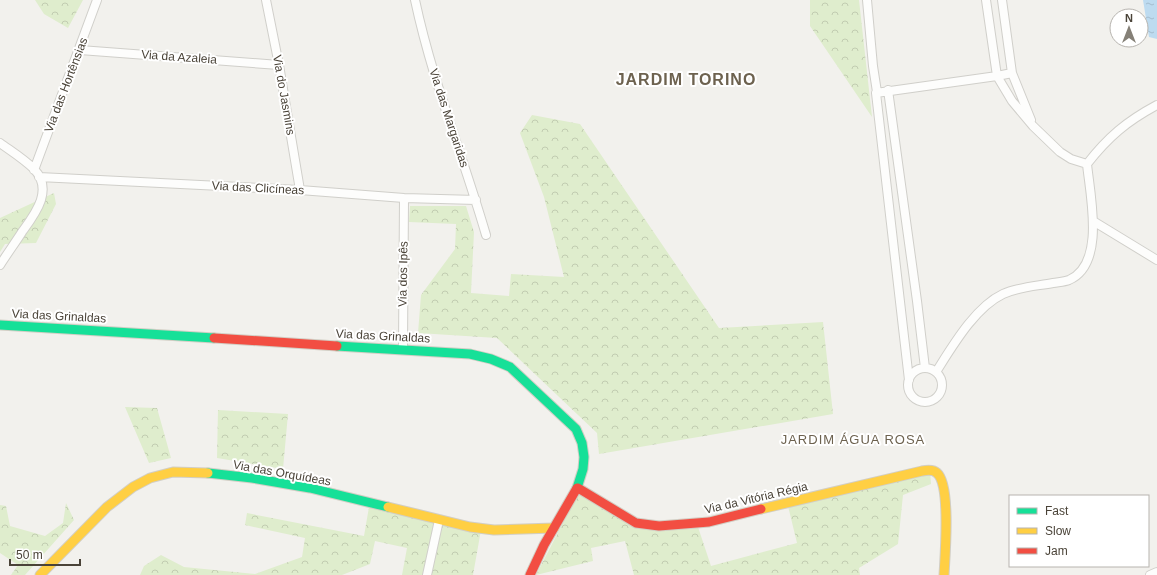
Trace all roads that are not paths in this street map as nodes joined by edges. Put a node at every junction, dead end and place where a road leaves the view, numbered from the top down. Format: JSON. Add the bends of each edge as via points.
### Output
{"nodes":[{"id":1,"x":97,"y":0,"type":"edge"},
{"id":2,"x":266,"y":0,"type":"edge"},
{"id":3,"x":415,"y":0,"type":"edge"},
{"id":4,"x":867,"y":0,"type":"edge"},
{"id":5,"x":986,"y":0,"type":"edge"},
{"id":6,"x":1002,"y":0,"type":"edge"},
{"id":7,"x":80,"y":50,"type":"junction"},
{"id":8,"x":279,"y":65,"type":"junction"},
{"id":9,"x":1012,"y":73,"type":"junction"},
{"id":10,"x":997,"y":76,"type":"junction"},
{"id":11,"x":888,"y":90,"type":"junction"},
{"id":12,"x":877,"y":92,"type":"junction"},
{"id":13,"x":1157,"y":105,"type":"edge"},
{"id":14,"x":1157,"y":109,"type":"edge"},
{"id":15,"x":1144,"y":112,"type":"junction"},
{"id":16,"x":1033,"y":126,"type":"junction"},
{"id":17,"x":0,"y":143,"type":"edge"},
{"id":18,"x":1087,"y":164,"type":"junction"},
{"id":19,"x":34,"y":170,"type":"junction"},
{"id":20,"x":39,"y":177,"type":"junction"},
{"id":21,"x":300,"y":190,"type":"junction"},
{"id":22,"x":404,"y":198,"type":"junction"},
{"id":23,"x":476,"y":200,"type":"junction"},
{"id":24,"x":1093,"y":221,"type":"junction"},
{"id":25,"x":486,"y":235,"type":"dead end"},
{"id":26,"x":1157,"y":260,"type":"edge"},
{"id":27,"x":0,"y":265,"type":"edge"},
{"id":28,"x":0,"y":325,"type":"edge"},
{"id":29,"x":403,"y":349,"type":"junction"},
{"id":30,"x":925,"y":368,"type":"junction"},
{"id":31,"x":936,"y":372,"type":"junction"},
{"id":32,"x":909,"y":380,"type":"junction"},
{"id":33,"x":578,"y":488,"type":"junction"},
{"id":34,"x":439,"y":520,"type":"junction"},
{"id":35,"x":554,"y":528,"type":"junction"},
{"id":36,"x":1157,"y":572,"type":"edge"},
{"id":37,"x":40,"y":575,"type":"edge"},
{"id":38,"x":427,"y":575,"type":"edge"},
{"id":39,"x":530,"y":575,"type":"edge"},
{"id":40,"x":944,"y":575,"type":"edge"},
{"id":41,"x":1150,"y":575,"type":"edge"}],
"edges":[{"from":1,"to":7,"type":"street","name":"Via das Hortênsias"},
{"from":2,"to":8,"type":"street","name":"Via do Jasmins"},
{"from":3,"to":23,"type":"street","name":"Via das Margaridas","via":[[437,83]]},
{"from":4,"to":12,"type":"street"},
{"from":5,"to":10,"type":"street"},
{"from":6,"to":9,"type":"street"},
{"from":7,"to":8,"type":"street","name":"Via da Azaleia"},
{"from":7,"to":19,"type":"street","name":"Via das Hortênsias"},
{"from":8,"to":21,"type":"street","name":"Via do Jasmins"},
{"from":9,"to":10,"type":"street"},
{"from":9,"to":16,"type":"street"},
{"from":10,"to":11,"type":"street"},
{"from":10,"to":16,"type":"street","via":[[1012,101]]},
{"from":11,"to":12,"type":"street"},
{"from":11,"to":30,"type":"street"},
{"from":12,"to":32,"type":"street"},
{"from":13,"to":15,"type":"street"},
{"from":14,"to":15,"type":"street"},
{"from":15,"to":18,"type":"street","via":[[1107,141]]},
{"from":16,"to":18,"type":"street","via":[[1060,152]]},
{"from":17,"to":19,"type":"street"},
{"from":18,"to":24,"type":"street"},
{"from":19,"to":20,"type":"street"},
{"from":20,"to":21,"type":"street","name":"Via das Clicíneas"},
{"from":20,"to":27,"type":"street","via":[[42,196],[38,210]]},
{"from":21,"to":22,"type":"street","name":"Via das Clicíneas"},
{"from":22,"to":23,"type":"street","name":"Via das Clicíneas"},
{"from":22,"to":29,"type":"street","name":"Via dos Ipês"},
{"from":23,"to":25,"type":"street","name":"Via das Margaridas"},
{"from":24,"to":26,"type":"street"},
{"from":24,"to":31,"type":"street","via":[[1092,247],[1088,263],[1079,272],[1068,280],[1015,290],[993,300],[970,323]]},
{"from":28,"to":29,"type":"street","name":"Via das Grinaldas"},
{"from":29,"to":33,"type":"street","name":"Via das Grinaldas","via":[[485,356],[510,368],[576,428],[582,439],[584,451],[584,466]]},
{"from":30,"to":31,"type":"street"},
{"from":30,"to":32,"type":"street","via":[[914,372]]},
{"from":31,"to":32,"type":"street","via":[[941,381],[940,392],[933,400],[922,401],[912,396],[909,391]]},
{"from":33,"to":35,"type":"street","name":"Via das Grinaldas"},
{"from":33,"to":40,"type":"street","name":"Via da Vitória Régia","via":[[636,523],[659,526],[709,522],[931,470],[941,478],[946,518]]},
{"from":34,"to":35,"type":"street","name":"Via das Orquídeas","via":[[494,530]]},
{"from":34,"to":37,"type":"street","name":"Via das Orquídeas","via":[[310,488],[252,478],[173,472],[150,478],[133,487],[107,507]]},
{"from":34,"to":38,"type":"street"},
{"from":35,"to":39,"type":"street","name":"Via das Grinaldas"},
{"from":36,"to":41,"type":"street"}]}
